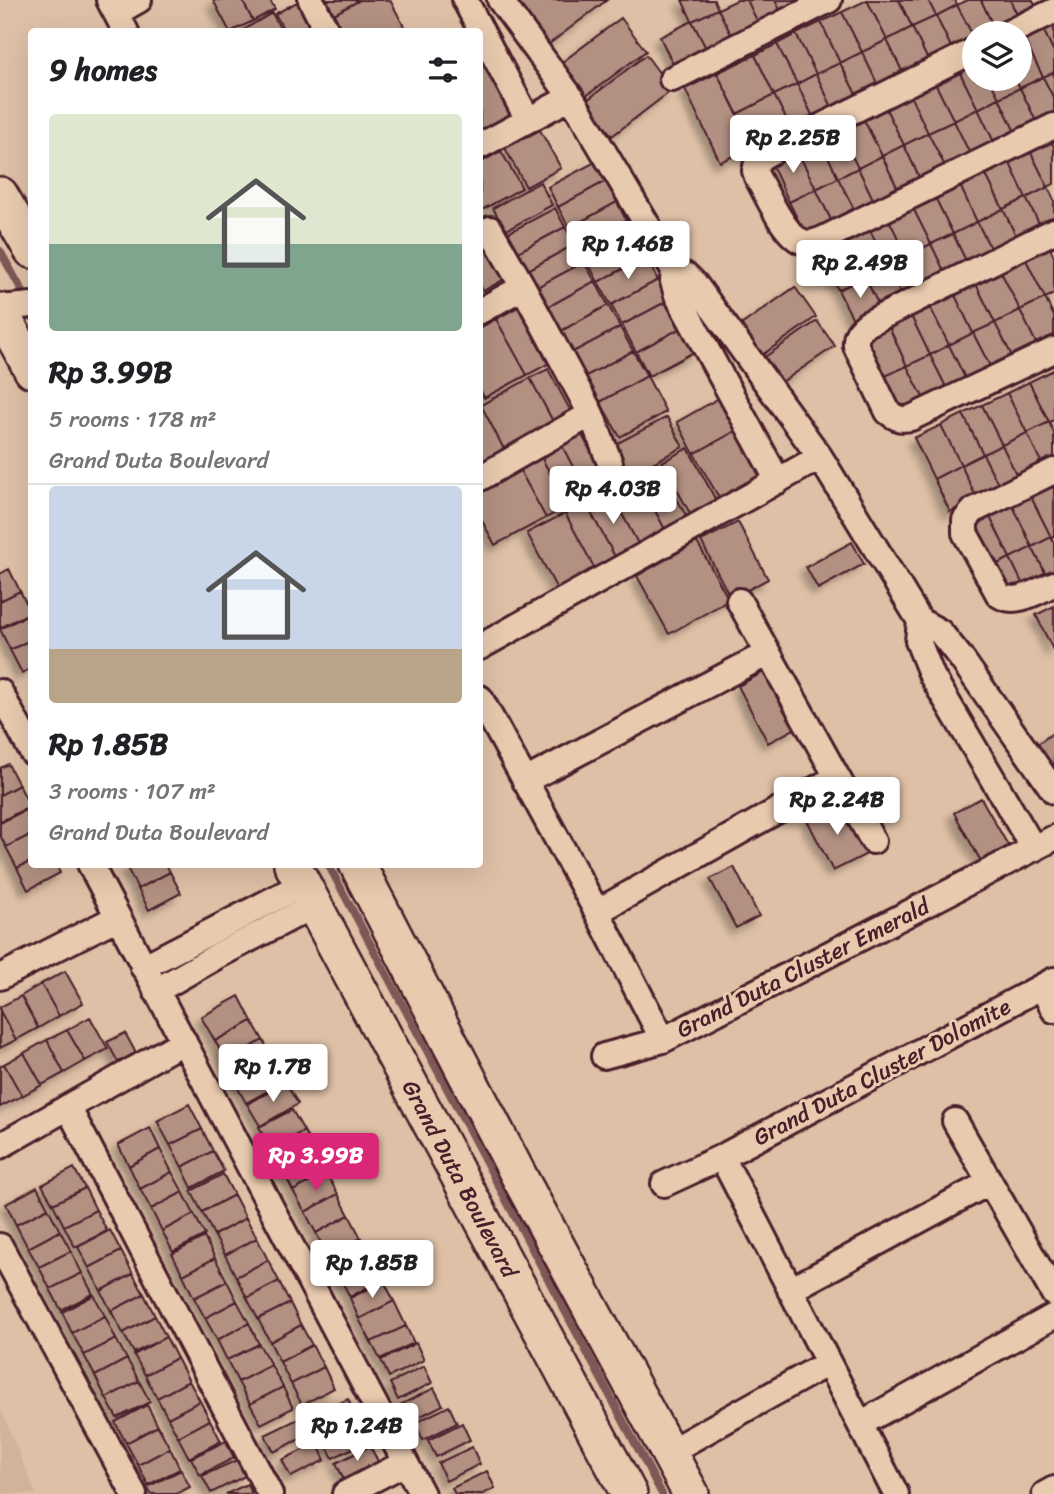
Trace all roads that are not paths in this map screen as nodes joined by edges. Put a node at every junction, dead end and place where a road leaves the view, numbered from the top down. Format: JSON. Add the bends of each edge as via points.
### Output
{"nodes":[{"id":1,"x":139,"y":0,"type":"edge"},
{"id":2,"x":311,"y":0,"type":"edge"},
{"id":3,"x":465,"y":0,"type":"edge"},
{"id":4,"x":500,"y":0,"type":"edge"},
{"id":5,"x":829,"y":0,"type":"edge"},
{"id":6,"x":1054,"y":10,"type":"edge"},
{"id":7,"x":117,"y":15,"type":"edge"},
{"id":8,"x":1032,"y":21,"type":"edge"},
{"id":9,"x":325,"y":28,"type":"edge"},
{"id":10,"x":480,"y":28,"type":"edge"},
{"id":11,"x":483,"y":34,"type":"edge"},
{"id":12,"x":962,"y":56,"type":"edge"},
{"id":13,"x":672,"y":79,"type":"dead end"},
{"id":14,"x":571,"y":97,"type":"junction"},
{"id":15,"x":528,"y":120,"type":"junction"},
{"id":16,"x":1054,"y":126,"type":"edge"},
{"id":17,"x":483,"y":144,"type":"edge"},
{"id":18,"x":0,"y":195,"type":"edge"},
{"id":19,"x":490,"y":229,"type":"dead end"},
{"id":20,"x":1054,"y":231,"type":"edge"},
{"id":21,"x":28,"y":243,"type":"edge"},
{"id":22,"x":674,"y":270,"type":"junction"},
{"id":23,"x":523,"y":287,"type":"junction"},
{"id":24,"x":12,"y":307,"type":"edge"},
{"id":25,"x":483,"y":309,"type":"edge"},
{"id":26,"x":1054,"y":350,"type":"edge"},
{"id":27,"x":28,"y":357,"type":"edge"},
{"id":28,"x":591,"y":414,"type":"junction"},
{"id":29,"x":820,"y":457,"type":"junction"},
{"id":30,"x":610,"y":463,"type":"dead end"},
{"id":31,"x":1054,"y":471,"type":"edge"},
{"id":32,"x":483,"y":476,"type":"edge"},
{"id":33,"x":778,"y":481,"type":"junction"},
{"id":34,"x":1054,"y":584,"type":"edge"},
{"id":35,"x":739,"y":601,"type":"dead end"},
{"id":36,"x":920,"y":621,"type":"junction"},
{"id":37,"x":483,"y":646,"type":"edge"},
{"id":38,"x":768,"y":653,"type":"junction"},
{"id":39,"x":0,"y":692,"type":"edge"},
{"id":40,"x":483,"y":704,"type":"edge"},
{"id":41,"x":28,"y":744,"type":"edge"},
{"id":42,"x":837,"y":777,"type":"junction"},
{"id":43,"x":525,"y":781,"type":"junction"},
{"id":44,"x":1054,"y":791,"type":"edge"},
{"id":45,"x":873,"y":841,"type":"dead end"},
{"id":46,"x":1044,"y":844,"type":"edge"},
{"id":47,"x":92,"y":868,"type":"edge"},
{"id":48,"x":359,"y":868,"type":"edge"},
{"id":49,"x":303,"y":885,"type":"edge"},
{"id":50,"x":597,"y":912,"type":"junction"},
{"id":51,"x":118,"y":917,"type":"junction"},
{"id":52,"x":143,"y":967,"type":"junction"},
{"id":53,"x":0,"y":977,"type":"edge"},
{"id":54,"x":1048,"y":983,"type":"edge"},
{"id":55,"x":156,"y":991,"type":"junction"},
{"id":56,"x":1054,"y":1010,"type":"edge"},
{"id":57,"x":663,"y":1040,"type":"junction"},
{"id":58,"x":184,"y":1041,"type":"junction"},
{"id":59,"x":604,"y":1056,"type":"dead end"},
{"id":60,"x":68,"y":1108,"type":"junction"},
{"id":61,"x":955,"y":1121,"type":"dead end"},
{"id":62,"x":0,"y":1146,"type":"edge"},
{"id":63,"x":722,"y":1157,"type":"junction"},
{"id":64,"x":990,"y":1182,"type":"junction"},
{"id":65,"x":664,"y":1184,"type":"dead end"},
{"id":66,"x":498,"y":1191,"type":"junction"},
{"id":67,"x":0,"y":1246,"type":"edge"},
{"id":68,"x":790,"y":1290,"type":"junction"},
{"id":69,"x":1054,"y":1294,"type":"edge"},
{"id":70,"x":1054,"y":1316,"type":"edge"},
{"id":71,"x":828,"y":1363,"type":"junction"},
{"id":72,"x":860,"y":1424,"type":"junction"},
{"id":73,"x":669,"y":1452,"type":"junction"},
{"id":74,"x":405,"y":1463,"type":"junction"},
{"id":75,"x":1054,"y":1489,"type":"edge"},
{"id":76,"x":134,"y":1494,"type":"edge"},
{"id":77,"x":270,"y":1494,"type":"edge"},
{"id":78,"x":345,"y":1494,"type":"edge"},
{"id":79,"x":422,"y":1494,"type":"edge"},
{"id":80,"x":629,"y":1494,"type":"edge"},
{"id":81,"x":691,"y":1494,"type":"edge"},
{"id":82,"x":896,"y":1494,"type":"edge"},
{"id":83,"x":1045,"y":1494,"type":"edge"}],
"edges":[{"from":1,"to":7,"type":"street"},
{"from":2,"to":9,"type":"street"},
{"from":3,"to":10,"type":"street"},
{"from":4,"to":14,"type":"street","name":"Grand Duta Cluster Emerald"},
{"from":5,"to":13,"type":"street"},
{"from":6,"to":8,"type":"street"},
{"from":11,"to":15,"type":"street"},
{"from":12,"to":16,"type":"street","via":[[758,159],[757,177],[795,239],[804,243],[821,240]]},
{"from":14,"to":15,"type":"street"},
{"from":14,"to":22,"type":"street","name":"Grand Duta Cluster Emerald"},
{"from":15,"to":17,"type":"street"},
{"from":18,"to":21,"type":"street"},
{"from":19,"to":23,"type":"street"},
{"from":20,"to":26,"type":"street","via":[[867,324],[855,338],[888,412],[902,420]]},
{"from":22,"to":29,"type":"street","name":"Grand Duta Cluster Emerald","via":[[695,284]]},
{"from":22,"to":33,"type":"street","name":"Grand Duta Cluster Emerald","via":[[677,295]]},
{"from":23,"to":25,"type":"street"},
{"from":23,"to":28,"type":"street"},
{"from":24,"to":27,"type":"street"},
{"from":28,"to":30,"type":"street"},
{"from":28,"to":32,"type":"street"},
{"from":29,"to":33,"type":"street"},
{"from":29,"to":36,"type":"street","name":"Grand Duta Cluster Emerald"},
{"from":31,"to":34,"type":"street","via":[[974,510],[965,520],[965,533],[999,595],[1017,600]]},
{"from":33,"to":37,"type":"street"},
{"from":35,"to":38,"type":"street"},
{"from":36,"to":44,"type":"street","name":"Grand Duta Cluster Emerald","via":[[940,632],[961,658]]},
{"from":36,"to":46,"type":"street","name":"Grand Duta Cluster Emerald","via":[[918,641],[932,676]]},
{"from":38,"to":42,"type":"street"},
{"from":38,"to":43,"type":"street"},
{"from":39,"to":41,"type":"street"},
{"from":40,"to":43,"type":"street","name":"Grand Duta Cluster Emerald"},
{"from":42,"to":45,"type":"street"},
{"from":42,"to":50,"type":"street"},
{"from":43,"to":50,"type":"street","name":"Grand Duta Cluster Emerald"},
{"from":46,"to":57,"type":"street","name":"Grand Duta Cluster Emerald"},
{"from":47,"to":51,"type":"street"},
{"from":48,"to":66,"type":"street","name":"Grand Duta Boulevard"},
{"from":49,"to":52,"type":"street"},
{"from":49,"to":55,"type":"street","via":[[217,956]]},
{"from":49,"to":66,"type":"street","name":"Grand Duta Boulevard"},
{"from":50,"to":57,"type":"street","name":"Grand Duta Cluster Emerald"},
{"from":51,"to":52,"type":"street"},
{"from":51,"to":53,"type":"street"},
{"from":52,"to":55,"type":"street"},
{"from":54,"to":56,"type":"street","name":"Grand Duta Cluster Dolomite"},
{"from":54,"to":63,"type":"street","name":"Grand Duta Cluster Dolomite"},
{"from":55,"to":58,"type":"street"},
{"from":57,"to":59,"type":"street"},
{"from":58,"to":60,"type":"street"},
{"from":58,"to":74,"type":"street"},
{"from":60,"to":62,"type":"street"},
{"from":60,"to":77,"type":"street"},
{"from":61,"to":64,"type":"street"},
{"from":63,"to":65,"type":"street","name":"Grand Duta Cluster Dolomite"},
{"from":63,"to":68,"type":"street"},
{"from":64,"to":68,"type":"street"},
{"from":64,"to":69,"type":"street"},
{"from":66,"to":73,"type":"street","name":"Grand Duta Boulevard"},
{"from":66,"to":80,"type":"street","name":"Grand Duta Boulevard"},
{"from":67,"to":76,"type":"street"},
{"from":68,"to":71,"type":"street"},
{"from":70,"to":72,"type":"street"},
{"from":71,"to":72,"type":"street"},
{"from":71,"to":73,"type":"street"},
{"from":72,"to":82,"type":"street"},
{"from":73,"to":81,"type":"street","name":"Grand Duta Boulevard"},
{"from":74,"to":78,"type":"street"},
{"from":74,"to":79,"type":"street"},
{"from":75,"to":83,"type":"street"}]}
